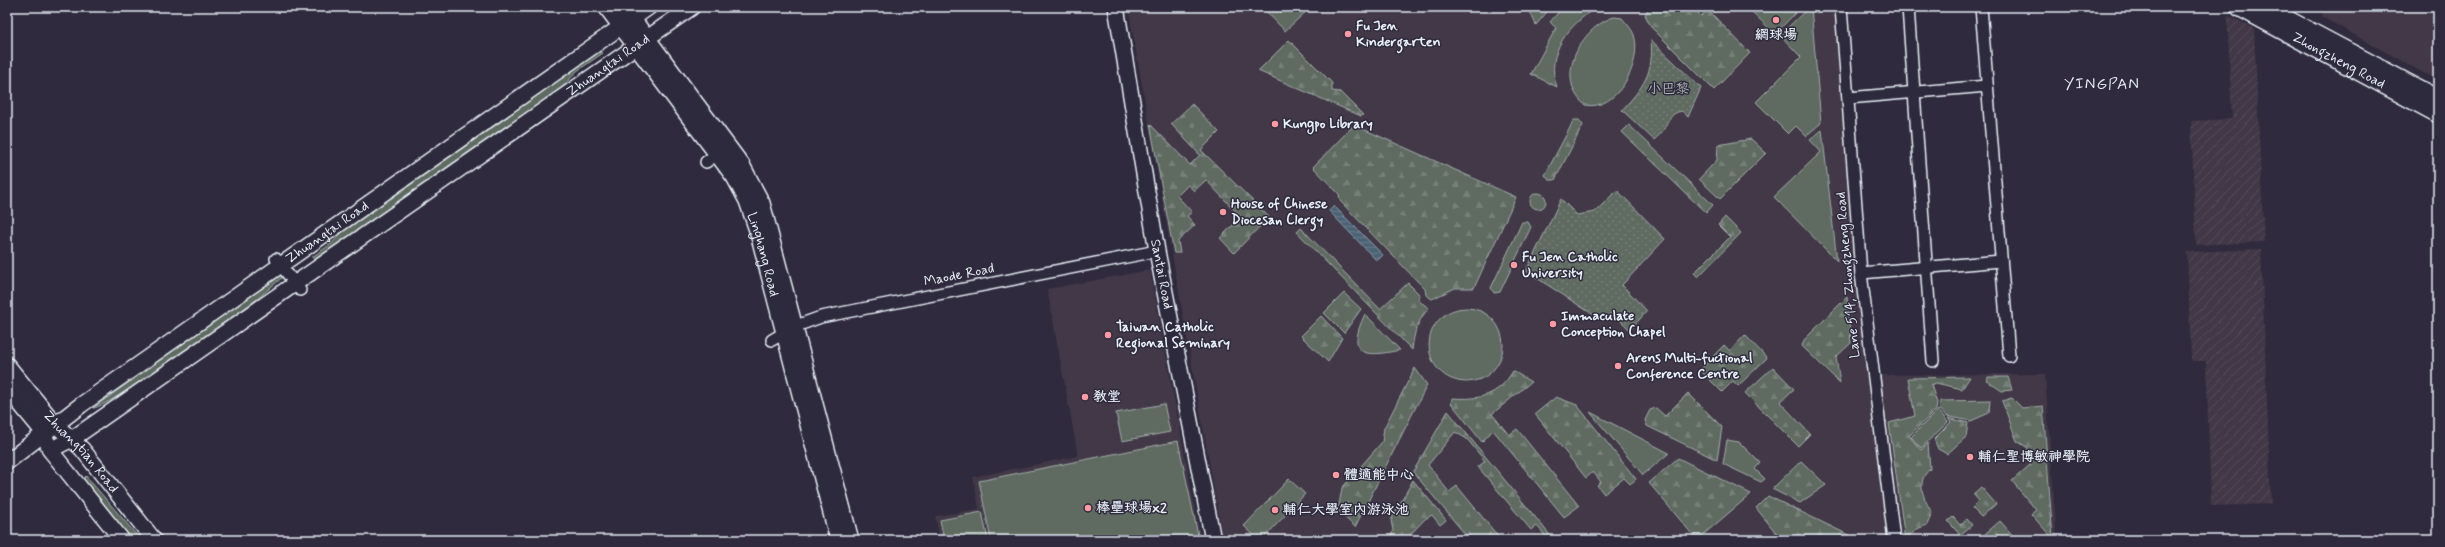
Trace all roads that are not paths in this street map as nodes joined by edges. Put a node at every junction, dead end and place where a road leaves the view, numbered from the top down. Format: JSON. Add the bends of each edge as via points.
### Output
{"nodes":[{"id":1,"x":606,"y":7,"type":"edge"},
{"id":2,"x":650,"y":7,"type":"edge"},
{"id":3,"x":692,"y":7,"type":"edge"},
{"id":4,"x":1116,"y":7,"type":"edge"},
{"id":5,"x":1841,"y":7,"type":"edge"},
{"id":6,"x":1908,"y":7,"type":"edge"},
{"id":7,"x":1981,"y":7,"type":"edge"},
{"id":8,"x":2239,"y":7,"type":"edge"},
{"id":9,"x":2264,"y":7,"type":"edge"},
{"id":10,"x":626,"y":17,"type":"edge"},
{"id":11,"x":642,"y":42,"type":"junction"},
{"id":12,"x":1988,"y":86,"type":"junction"},
{"id":13,"x":1914,"y":93,"type":"junction"},
{"id":14,"x":1848,"y":98,"type":"junction"},
{"id":15,"x":2438,"y":99,"type":"edge"},
{"id":16,"x":2438,"y":114,"type":"edge"},
{"id":17,"x":1157,"y":251,"type":"junction"},
{"id":18,"x":2001,"y":261,"type":"junction"},
{"id":19,"x":278,"y":262,"type":"junction"},
{"id":20,"x":1926,"y":268,"type":"junction"},
{"id":21,"x":1861,"y":273,"type":"junction"},
{"id":22,"x":298,"y":286,"type":"junction"},
{"id":23,"x":784,"y":333,"type":"junction"},
{"id":24,"x":2009,"y":356,"type":"dead end"},
{"id":25,"x":1933,"y":361,"type":"dead end"},
{"id":26,"x":7,"y":365,"type":"edge"},
{"id":27,"x":7,"y":388,"type":"edge"},
{"id":28,"x":50,"y":429,"type":"junction"},
{"id":29,"x":72,"y":439,"type":"junction"},
{"id":30,"x":50,"y":450,"type":"junction"},
{"id":31,"x":7,"y":462,"type":"edge"},
{"id":32,"x":122,"y":540,"type":"edge"},
{"id":33,"x":154,"y":540,"type":"edge"},
{"id":34,"x":838,"y":540,"type":"edge"},
{"id":35,"x":851,"y":540,"type":"edge"},
{"id":36,"x":1213,"y":540,"type":"edge"},
{"id":37,"x":1894,"y":540,"type":"edge"}],
"edges":[{"from":1,"to":10,"type":"street","name":"Linghang Road"},
{"from":2,"to":10,"type":"street","name":"Zhuangtai Road"},
{"from":3,"to":11,"type":"street","name":"Zhuangtai Road"},
{"from":4,"to":17,"type":"street","name":"Santai Road"},
{"from":5,"to":14,"type":"street","name":"Lane 514, Zhongzheng Road"},
{"from":6,"to":13,"type":"street"},
{"from":7,"to":12,"type":"street"},
{"from":8,"to":16,"type":"main road","name":"Zhongzheng Road"},
{"from":9,"to":15,"type":"main road","name":"Zhongzheng Road"},
{"from":10,"to":11,"type":"street","name":"Linghang Road"},
{"from":10,"to":19,"type":"street","name":"Zhuangtai Road"},
{"from":11,"to":22,"type":"street","name":"Zhuangtai Road"},
{"from":11,"to":23,"type":"street","name":"Linghang Road","via":[[712,158],[741,189],[752,214]]},
{"from":11,"to":23,"type":"street","name":"Linghang Road","via":[[742,165],[756,188],[768,217]]},
{"from":12,"to":13,"type":"street"},
{"from":12,"to":18,"type":"street"},
{"from":13,"to":14,"type":"street"},
{"from":13,"to":20,"type":"street"},
{"from":14,"to":21,"type":"street","name":"Lane 514, Zhongzheng Road"},
{"from":17,"to":23,"type":"street","name":"Maode Road","via":[[822,317]]},
{"from":17,"to":36,"type":"street","name":"Santai Road"},
{"from":18,"to":20,"type":"street"},
{"from":18,"to":24,"type":"street"},
{"from":19,"to":22,"type":"street"},
{"from":19,"to":28,"type":"street","name":"Zhuangtai Road"},
{"from":20,"to":21,"type":"street"},
{"from":20,"to":25,"type":"street"},
{"from":21,"to":37,"type":"street","name":"Lane 514, Zhongzheng Road"},
{"from":22,"to":29,"type":"street","name":"Zhuangtai Road"},
{"from":23,"to":34,"type":"street","name":"Linghang Road"},
{"from":23,"to":35,"type":"street","name":"Linghang Road"},
{"from":26,"to":28,"type":"street","name":"Zhuangtian Road"},
{"from":27,"to":28,"type":"street","name":"Zhuangtian Road"},
{"from":28,"to":29,"type":"street","name":"Zhuangtian Road"},
{"from":28,"to":30,"type":"street","name":"Zhuangtian Road"},
{"from":28,"to":31,"type":"street","name":"Zhuangtai Road"},
{"from":29,"to":30,"type":"street","name":"Zhuangtai Road"},
{"from":29,"to":33,"type":"street","name":"Zhuangtian Road"},
{"from":30,"to":32,"type":"street","name":"Zhuangtian Road"}]}
